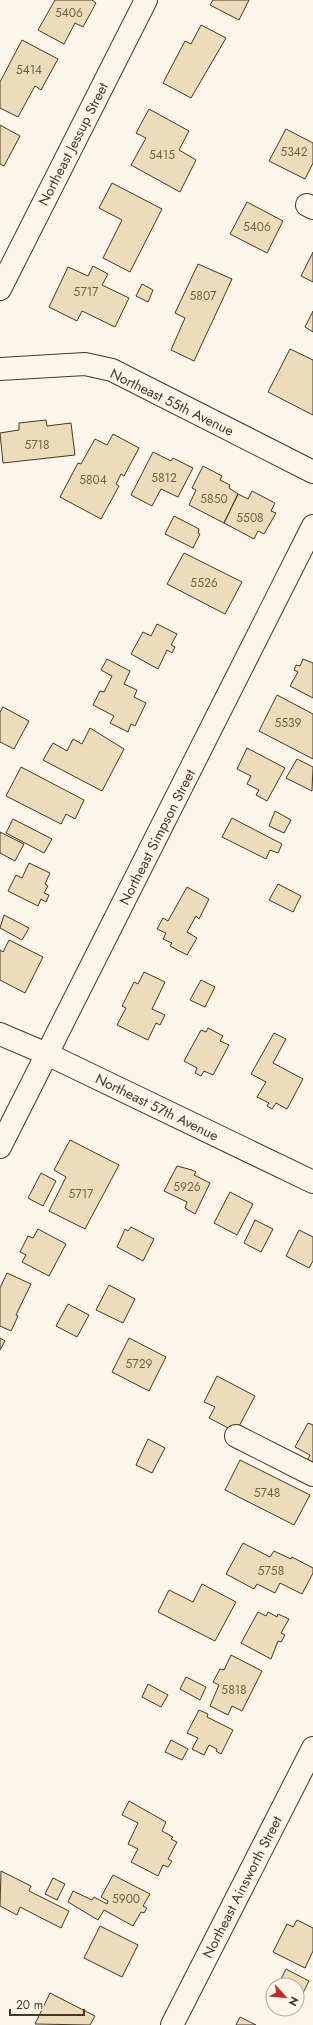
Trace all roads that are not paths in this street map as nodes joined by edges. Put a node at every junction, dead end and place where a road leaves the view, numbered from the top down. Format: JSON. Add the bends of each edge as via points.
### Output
{"nodes":[{"id":1,"x":146,"y":0,"type":"edge"},
{"id":2,"x":0,"y":289,"type":"edge"},
{"id":3,"x":0,"y":369,"type":"edge"},
{"id":4,"x":313,"y":472,"type":"edge"},
{"id":5,"x":313,"y":526,"type":"edge"},
{"id":6,"x":0,"y":1034,"type":"edge"},
{"id":7,"x":47,"y":1054,"type":"junction"},
{"id":8,"x":0,"y":1147,"type":"edge"},
{"id":9,"x":313,"y":1182,"type":"edge"},
{"id":10,"x":236,"y":1436,"type":"dead end"},
{"id":11,"x":313,"y":1475,"type":"edge"},
{"id":12,"x":313,"y":1748,"type":"edge"},
{"id":13,"x":172,"y":2025,"type":"edge"}],
"edges":[{"from":1,"to":2,"type":"street","name":"Northeast Jessup Street"},
{"from":3,"to":4,"type":"street","name":"Northeast 55th Avenue","via":[[85,364],[112,370]]},
{"from":5,"to":7,"type":"street","name":"Northeast Simpson Street"},
{"from":6,"to":7,"type":"street","name":"Northeast 57th Avenue"},
{"from":7,"to":8,"type":"street","name":"Northeast Simpson Street"},
{"from":7,"to":9,"type":"street","name":"Northeast 57th Avenue"},
{"from":10,"to":11,"type":"street"},
{"from":12,"to":13,"type":"street","name":"Northeast Ainsworth Street"}]}
